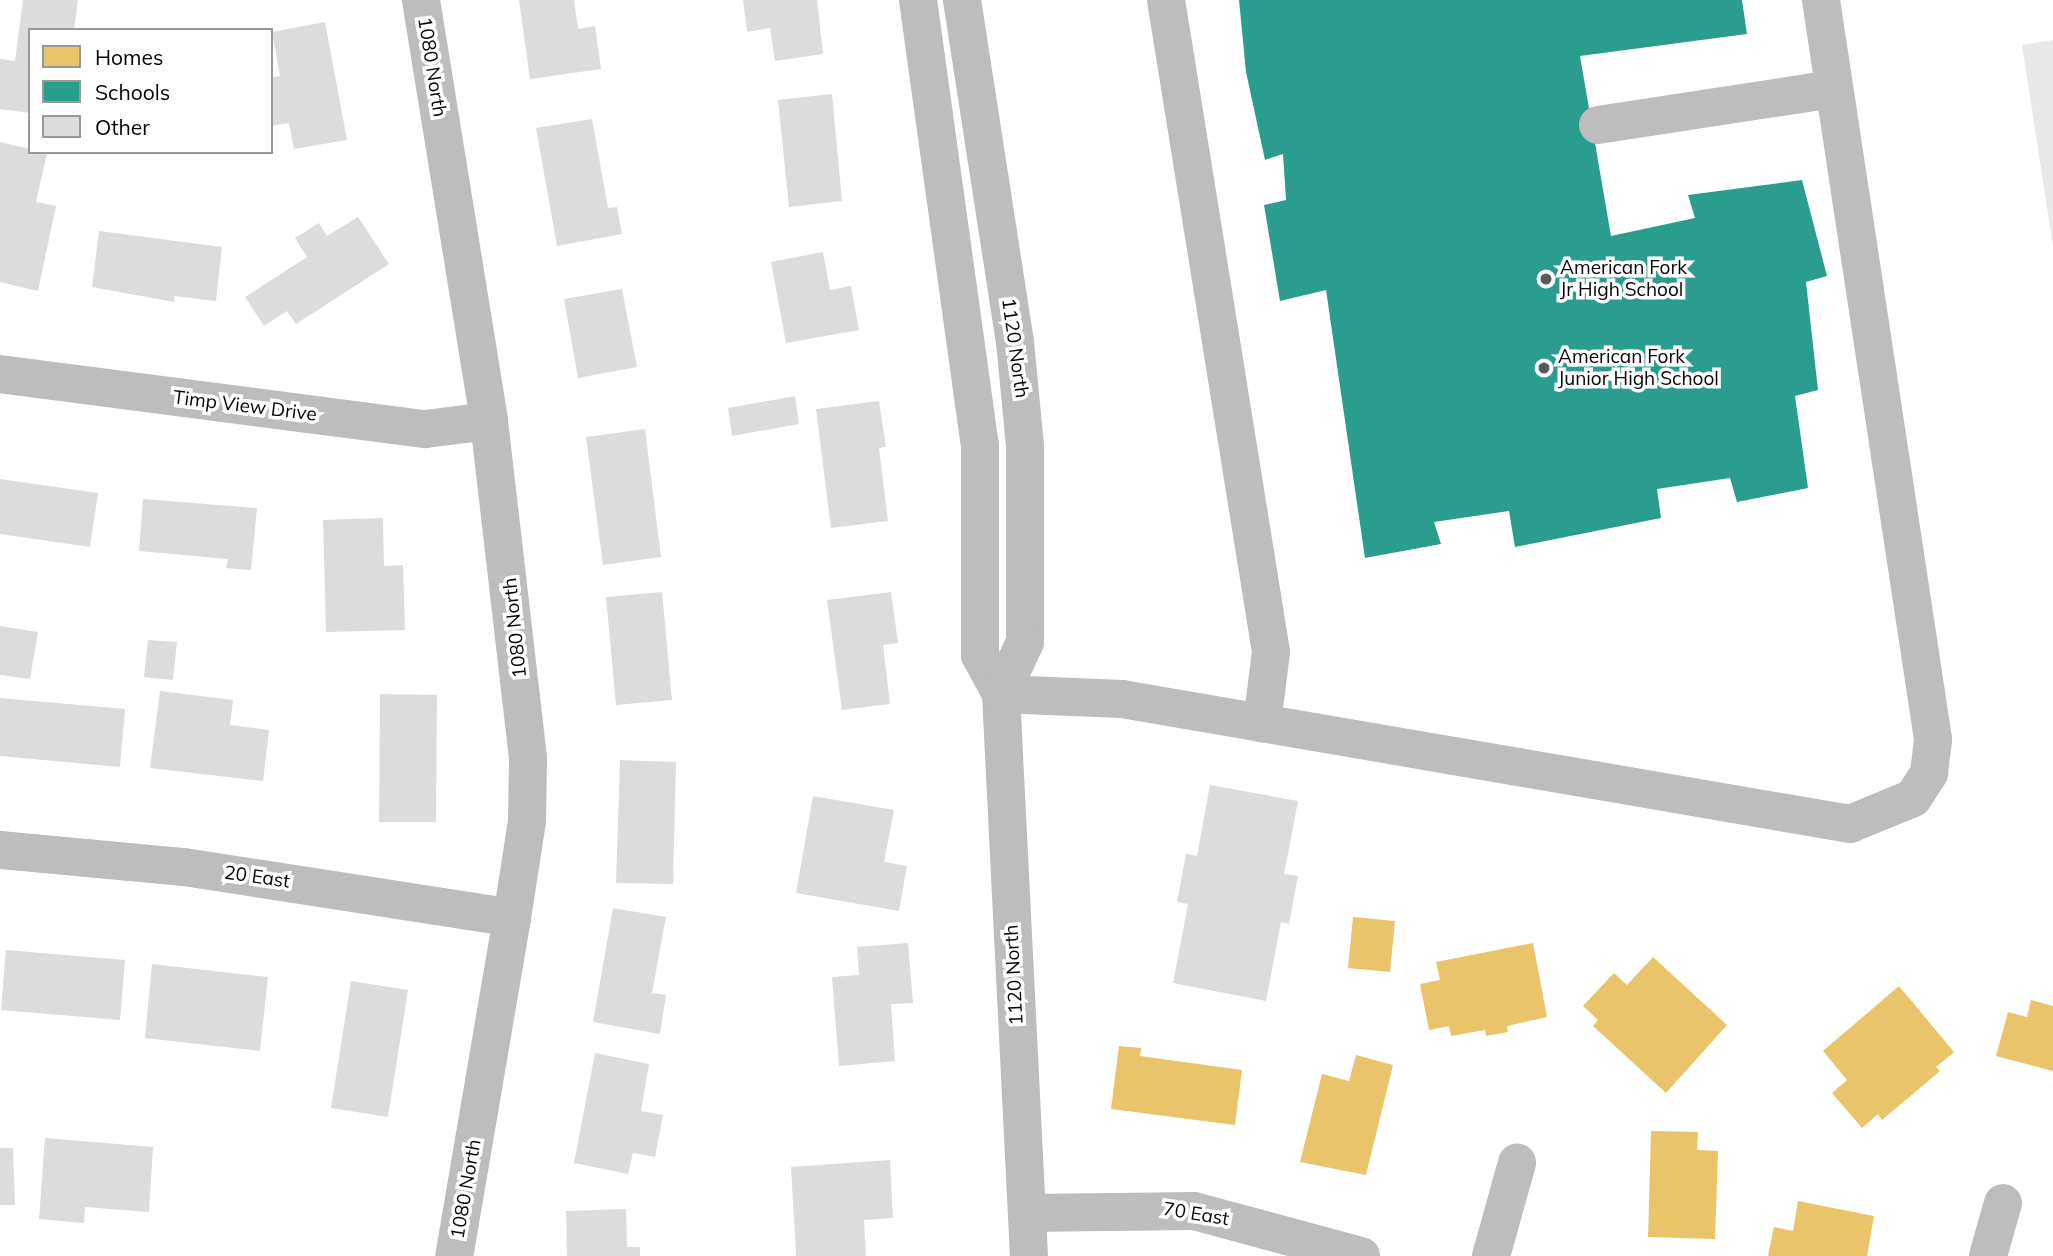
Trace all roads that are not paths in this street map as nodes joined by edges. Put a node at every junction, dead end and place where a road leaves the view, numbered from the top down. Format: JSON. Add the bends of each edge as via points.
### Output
{"nodes":[{"id":1,"x":421,"y":0,"type":"edge"},
{"id":2,"x":918,"y":0,"type":"edge"},
{"id":3,"x":962,"y":0,"type":"edge"},
{"id":4,"x":1166,"y":0,"type":"edge"},
{"id":5,"x":1821,"y":0,"type":"edge"},
{"id":6,"x":1834,"y":89,"type":"junction"},
{"id":7,"x":1598,"y":125,"type":"dead end"},
{"id":8,"x":0,"y":374,"type":"edge"},
{"id":9,"x":489,"y":421,"type":"junction"},
{"id":10,"x":1001,"y":694,"type":"junction"},
{"id":11,"x":1262,"y":723,"type":"junction"},
{"id":12,"x":0,"y":850,"type":"edge"},
{"id":13,"x":512,"y":918,"type":"junction"},
{"id":14,"x":1517,"y":1163,"type":"dead end"},
{"id":15,"x":2003,"y":1203,"type":"dead end"},
{"id":16,"x":1027,"y":1213,"type":"junction"},
{"id":17,"x":454,"y":1256,"type":"edge"},
{"id":18,"x":1030,"y":1256,"type":"edge"},
{"id":19,"x":1361,"y":1256,"type":"edge"},
{"id":20,"x":1491,"y":1256,"type":"edge"},
{"id":21,"x":1988,"y":1256,"type":"edge"}],
"edges":[{"from":1,"to":9,"type":"street","name":"1080 North"},
{"from":2,"to":10,"type":"street","name":"1120 North","via":[[976,397],[980,654]]},
{"from":3,"to":10,"type":"street","name":"1120 North","via":[[1023,408],[1025,642]]},
{"from":4,"to":11,"type":"street","via":[[1271,652]]},
{"from":5,"to":6,"type":"street"},
{"from":6,"to":7,"type":"street"},
{"from":6,"to":11,"type":"street","via":[[1933,739],[1929,774],[1913,798],[1850,824]]},
{"from":8,"to":9,"type":"street","name":"Timp View Drive","via":[[425,429]]},
{"from":9,"to":13,"type":"street","name":"1080 North","via":[[528,759],[527,821]]},
{"from":10,"to":11,"type":"street","via":[[1117,699]]},
{"from":10,"to":16,"type":"street","name":"1120 North"},
{"from":12,"to":13,"type":"street","name":"20 East","via":[[262,877]]},
{"from":13,"to":17,"type":"street","name":"1080 North"},
{"from":14,"to":20,"type":"street"},
{"from":15,"to":21,"type":"street"},
{"from":16,"to":18,"type":"street","name":"1120 North"},
{"from":16,"to":19,"type":"street","name":"70 East","via":[[1194,1211]]}]}
